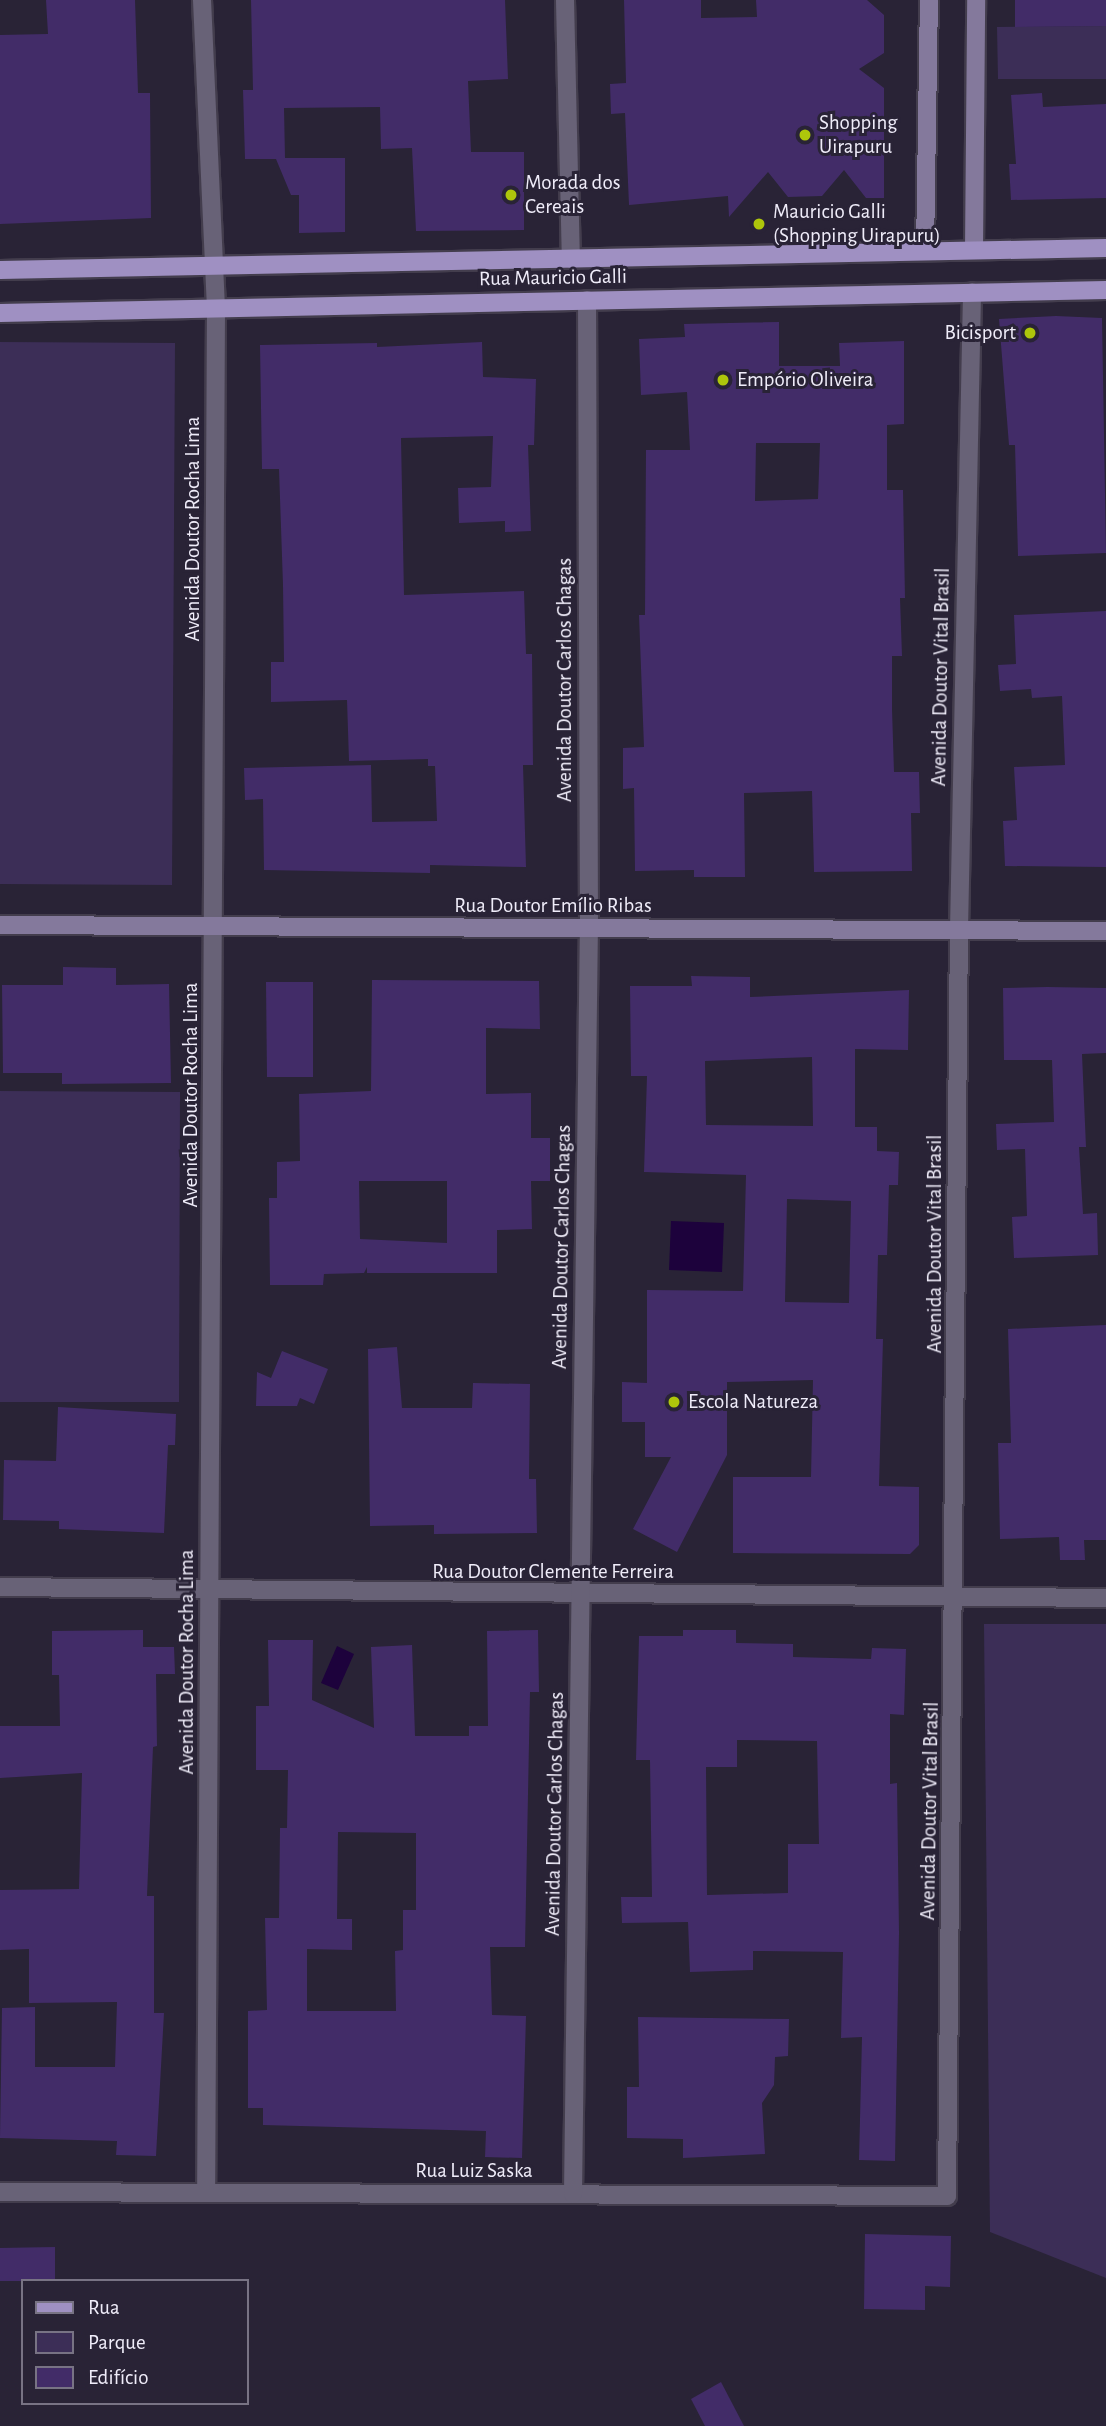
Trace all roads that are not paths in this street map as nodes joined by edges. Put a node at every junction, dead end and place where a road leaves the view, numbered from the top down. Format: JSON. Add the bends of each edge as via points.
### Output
{"nodes":[{"id":1,"x":202,"y":0,"type":"edge"},
{"id":2,"x":565,"y":0,"type":"edge"},
{"id":3,"x":929,"y":0,"type":"edge"},
{"id":4,"x":976,"y":0,"type":"edge"},
{"id":5,"x":1106,"y":248,"type":"edge"},
{"id":6,"x":974,"y":250,"type":"junction"},
{"id":7,"x":925,"y":251,"type":"junction"},
{"id":8,"x":571,"y":260,"type":"junction"},
{"id":9,"x":213,"y":266,"type":"junction"},
{"id":10,"x":0,"y":270,"type":"edge"},
{"id":11,"x":1106,"y":290,"type":"edge"},
{"id":12,"x":972,"y":292,"type":"junction"},
{"id":13,"x":587,"y":300,"type":"junction"},
{"id":14,"x":216,"y":308,"type":"junction"},
{"id":15,"x":0,"y":313,"type":"edge"},
{"id":16,"x":0,"y":925,"type":"edge"},
{"id":17,"x":215,"y":929,"type":"junction"},
{"id":18,"x":589,"y":929,"type":"junction"},
{"id":19,"x":959,"y":930,"type":"junction"},
{"id":20,"x":1106,"y":932,"type":"edge"},
{"id":21,"x":0,"y":1587,"type":"edge"},
{"id":22,"x":211,"y":1592,"type":"junction"},
{"id":23,"x":581,"y":1595,"type":"junction"},
{"id":24,"x":956,"y":1598,"type":"junction"},
{"id":25,"x":1106,"y":1598,"type":"edge"},
{"id":26,"x":0,"y":2192,"type":"edge"},
{"id":27,"x":206,"y":2192,"type":"junction"},
{"id":28,"x":573,"y":2194,"type":"junction"},
{"id":29,"x":947,"y":2196,"type":"joint"}],
"edges":[{"from":1,"to":9,"type":"street","name":"Avenida Doutor Rocha Lima"},
{"from":2,"to":8,"type":"street"},
{"from":3,"to":7,"type":"street"},
{"from":4,"to":6,"type":"street"},
{"from":5,"to":6,"type":"main road","name":"Rua Mauricio Galli"},
{"from":6,"to":7,"type":"main road","name":"Rua Mauricio Galli"},
{"from":7,"to":8,"type":"main road","name":"Rua Mauricio Galli"},
{"from":8,"to":9,"type":"main road","name":"Rua Mauricio Galli"},
{"from":9,"to":10,"type":"main road","name":"Rua Mauricio Galli"},
{"from":9,"to":14,"type":"street","name":"Avenida Doutor Rocha Lima"},
{"from":11,"to":12,"type":"main road","name":"Rua Mauricio Galli"},
{"from":12,"to":13,"type":"main road","name":"Rua Mauricio Galli"},
{"from":12,"to":19,"type":"street","name":"Avenida Doutor Vital Brasil"},
{"from":13,"to":14,"type":"main road","name":"Rua Mauricio Galli"},
{"from":13,"to":18,"type":"street","name":"Avenida Doutor Carlos Chagas"},
{"from":14,"to":15,"type":"main road","name":"Rua Mauricio Galli"},
{"from":14,"to":17,"type":"street","name":"Avenida Doutor Rocha Lima"},
{"from":16,"to":17,"type":"street","name":"Rua Doutor Emílio Ribas"},
{"from":17,"to":18,"type":"street","name":"Rua Doutor Emílio Ribas"},
{"from":17,"to":22,"type":"street","name":"Avenida Doutor Rocha Lima"},
{"from":18,"to":19,"type":"street","name":"Rua Doutor Emílio Ribas"},
{"from":18,"to":23,"type":"street","name":"Avenida Doutor Carlos Chagas"},
{"from":19,"to":20,"type":"street","name":"Rua Doutor Emílio Ribas"},
{"from":19,"to":24,"type":"street","name":"Avenida Doutor Vital Brasil"},
{"from":21,"to":22,"type":"street","name":"Rua Doutor Clemente Ferreira"},
{"from":22,"to":23,"type":"street","name":"Rua Doutor Clemente Ferreira"},
{"from":22,"to":27,"type":"street","name":"Avenida Doutor Rocha Lima"},
{"from":23,"to":24,"type":"street","name":"Rua Doutor Clemente Ferreira"},
{"from":23,"to":28,"type":"street","name":"Avenida Doutor Carlos Chagas"},
{"from":24,"to":25,"type":"street","name":"Rua Doutor Clemente Ferreira"},
{"from":24,"to":29,"type":"street","name":"Avenida Doutor Vital Brasil"},
{"from":26,"to":27,"type":"street","name":"Rua Luiz Saska"},
{"from":27,"to":28,"type":"street","name":"Rua Luiz Saska"},
{"from":28,"to":29,"type":"street","name":"Rua Luiz Saska"}]}
